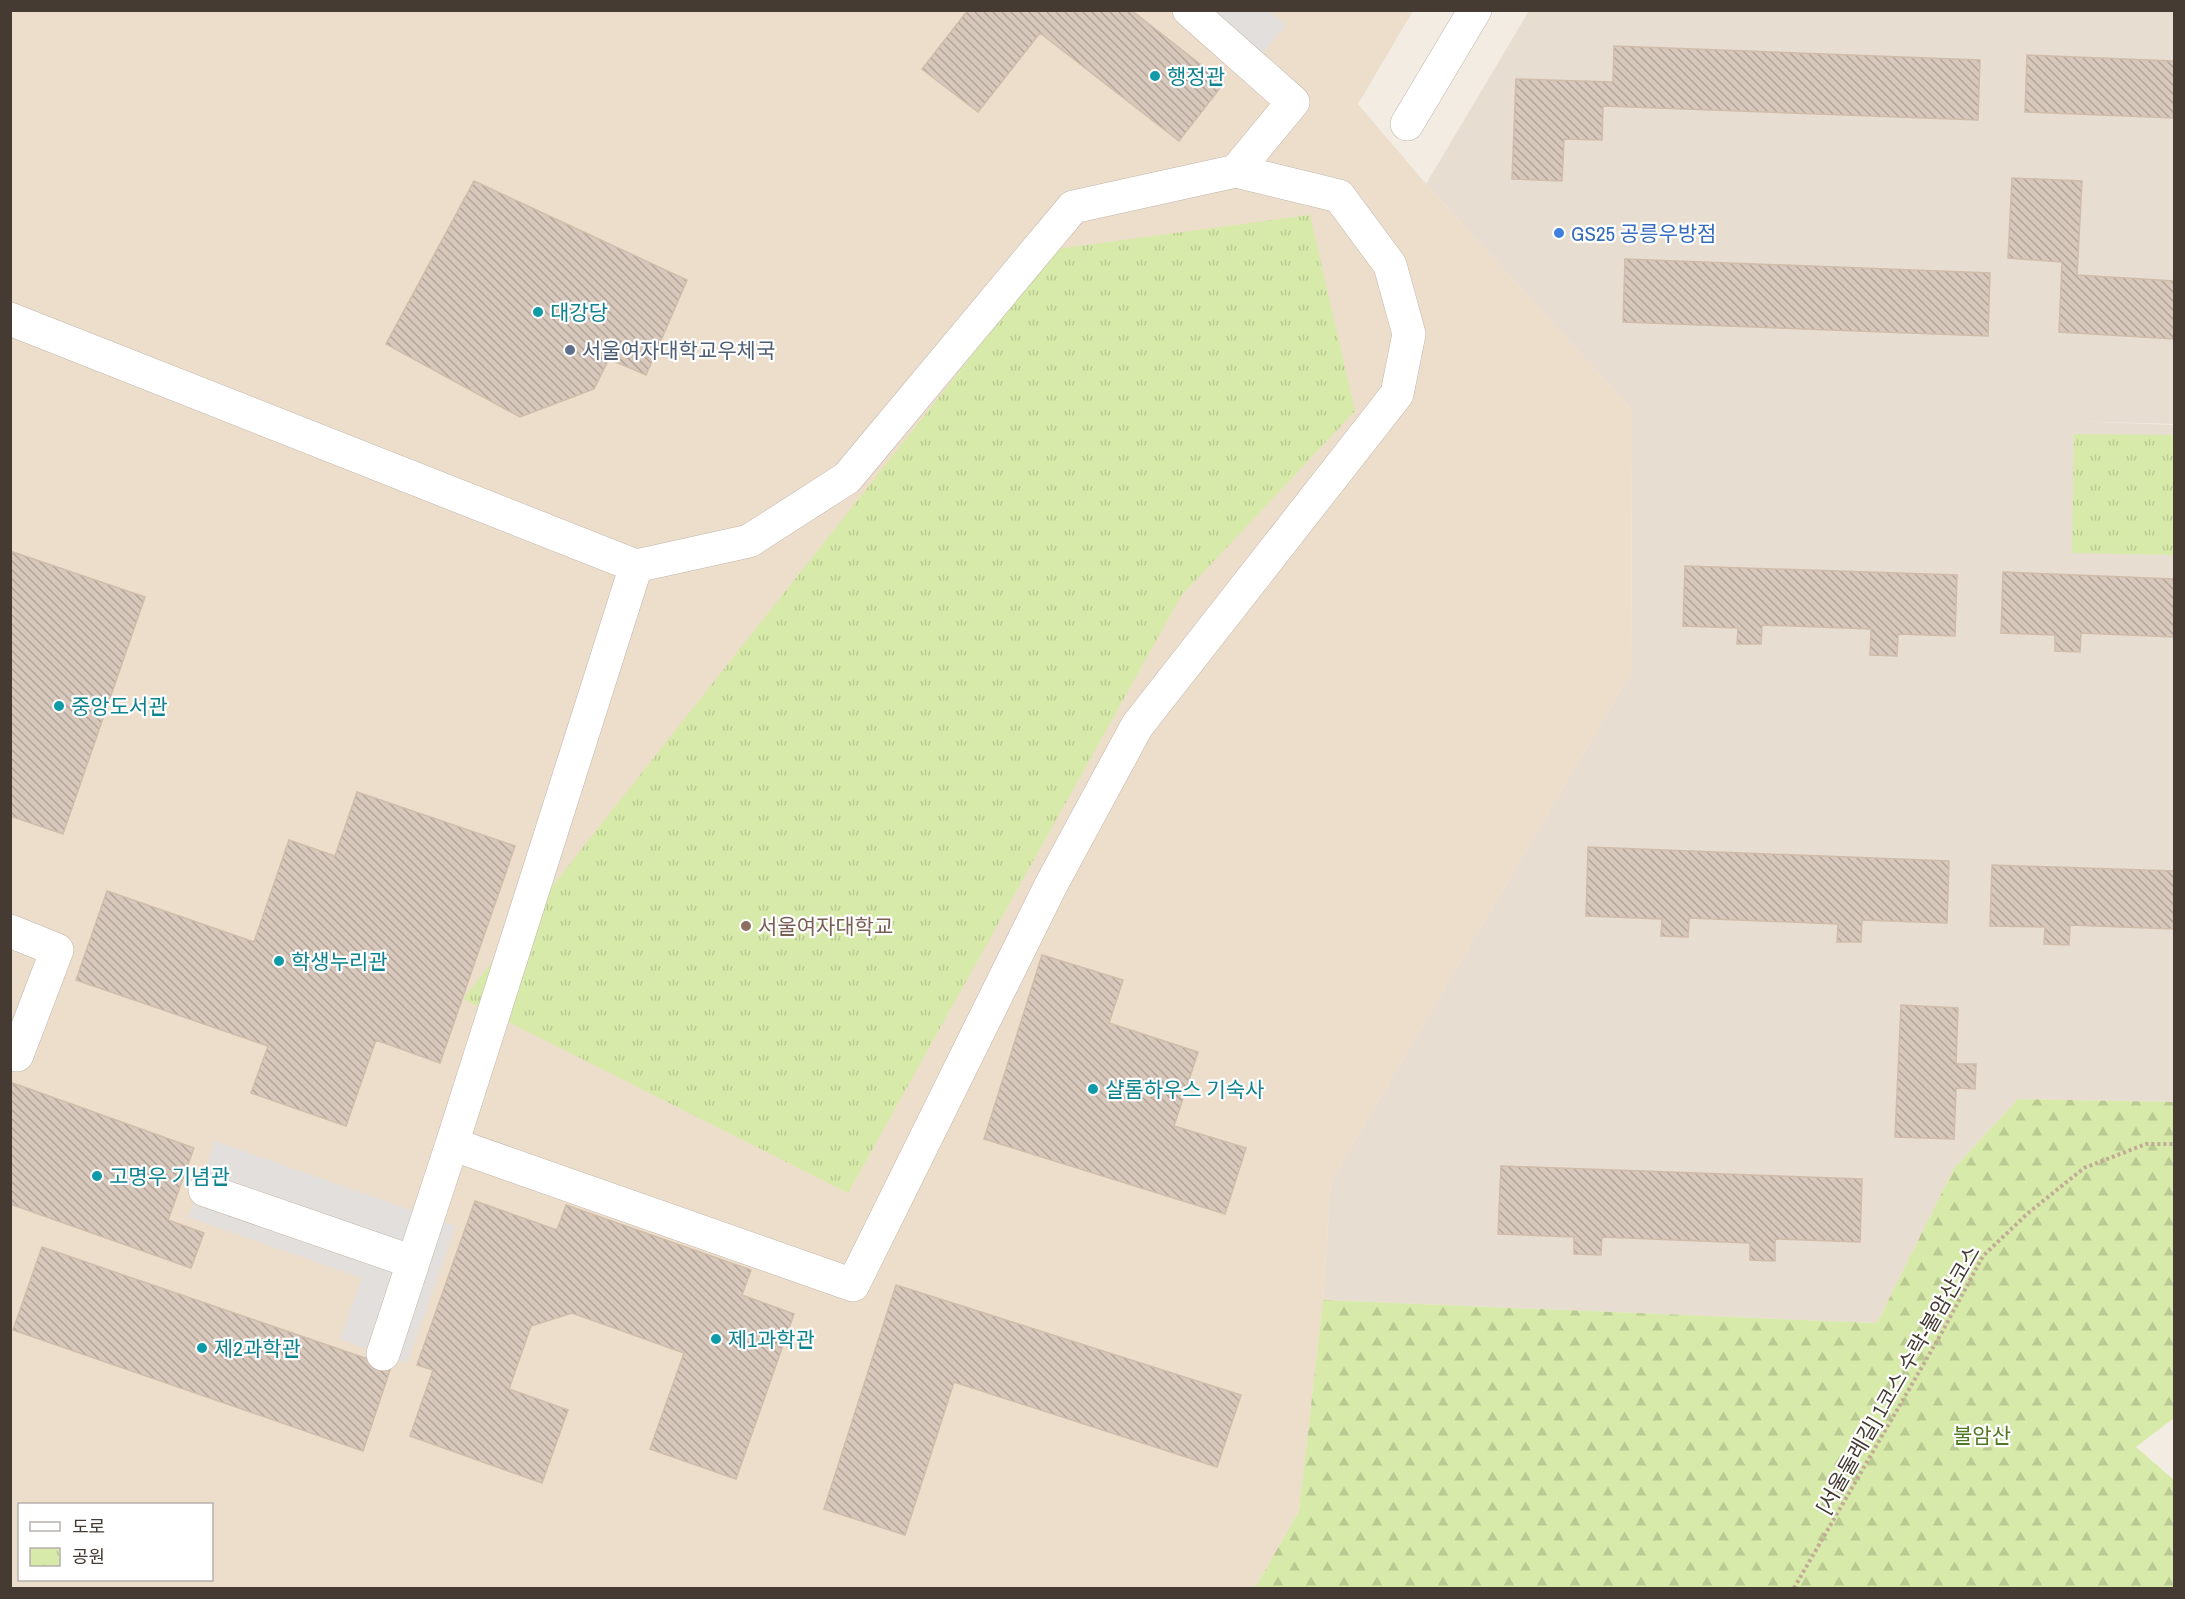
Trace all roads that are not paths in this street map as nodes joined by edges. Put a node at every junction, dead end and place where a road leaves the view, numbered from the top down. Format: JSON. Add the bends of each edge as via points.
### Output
{"nodes":[{"id":1,"x":1189,"y":10,"type":"edge"},
{"id":2,"x":1475,"y":10,"type":"edge"},
{"id":3,"x":1407,"y":124,"type":"dead end"},
{"id":4,"x":1236,"y":171,"type":"junction"},
{"id":5,"x":10,"y":319,"type":"edge"},
{"id":6,"x":636,"y":566,"type":"junction"},
{"id":7,"x":10,"y":931,"type":"edge"},
{"id":8,"x":17,"y":1055,"type":"dead end"},
{"id":9,"x":452,"y":1144,"type":"junction"},
{"id":10,"x":205,"y":1190,"type":"dead end"},
{"id":11,"x":413,"y":1262,"type":"junction"},
{"id":12,"x":383,"y":1354,"type":"dead end"}],
"edges":[{"from":1,"to":4,"type":"street","via":[[1293,102]]},
{"from":2,"to":3,"type":"street"},
{"from":4,"to":6,"type":"street","via":[[1073,207],[847,478],[749,541]]},
{"from":4,"to":9,"type":"street","via":[[1339,196],[1390,265],[1409,334],[1397,394],[1137,726],[1051,885],[853,1285]]},
{"from":5,"to":6,"type":"street"},
{"from":6,"to":9,"type":"street"},
{"from":7,"to":8,"type":"street","via":[[57,950]]},
{"from":9,"to":11,"type":"street"},
{"from":10,"to":11,"type":"street"},
{"from":11,"to":12,"type":"street"}]}
